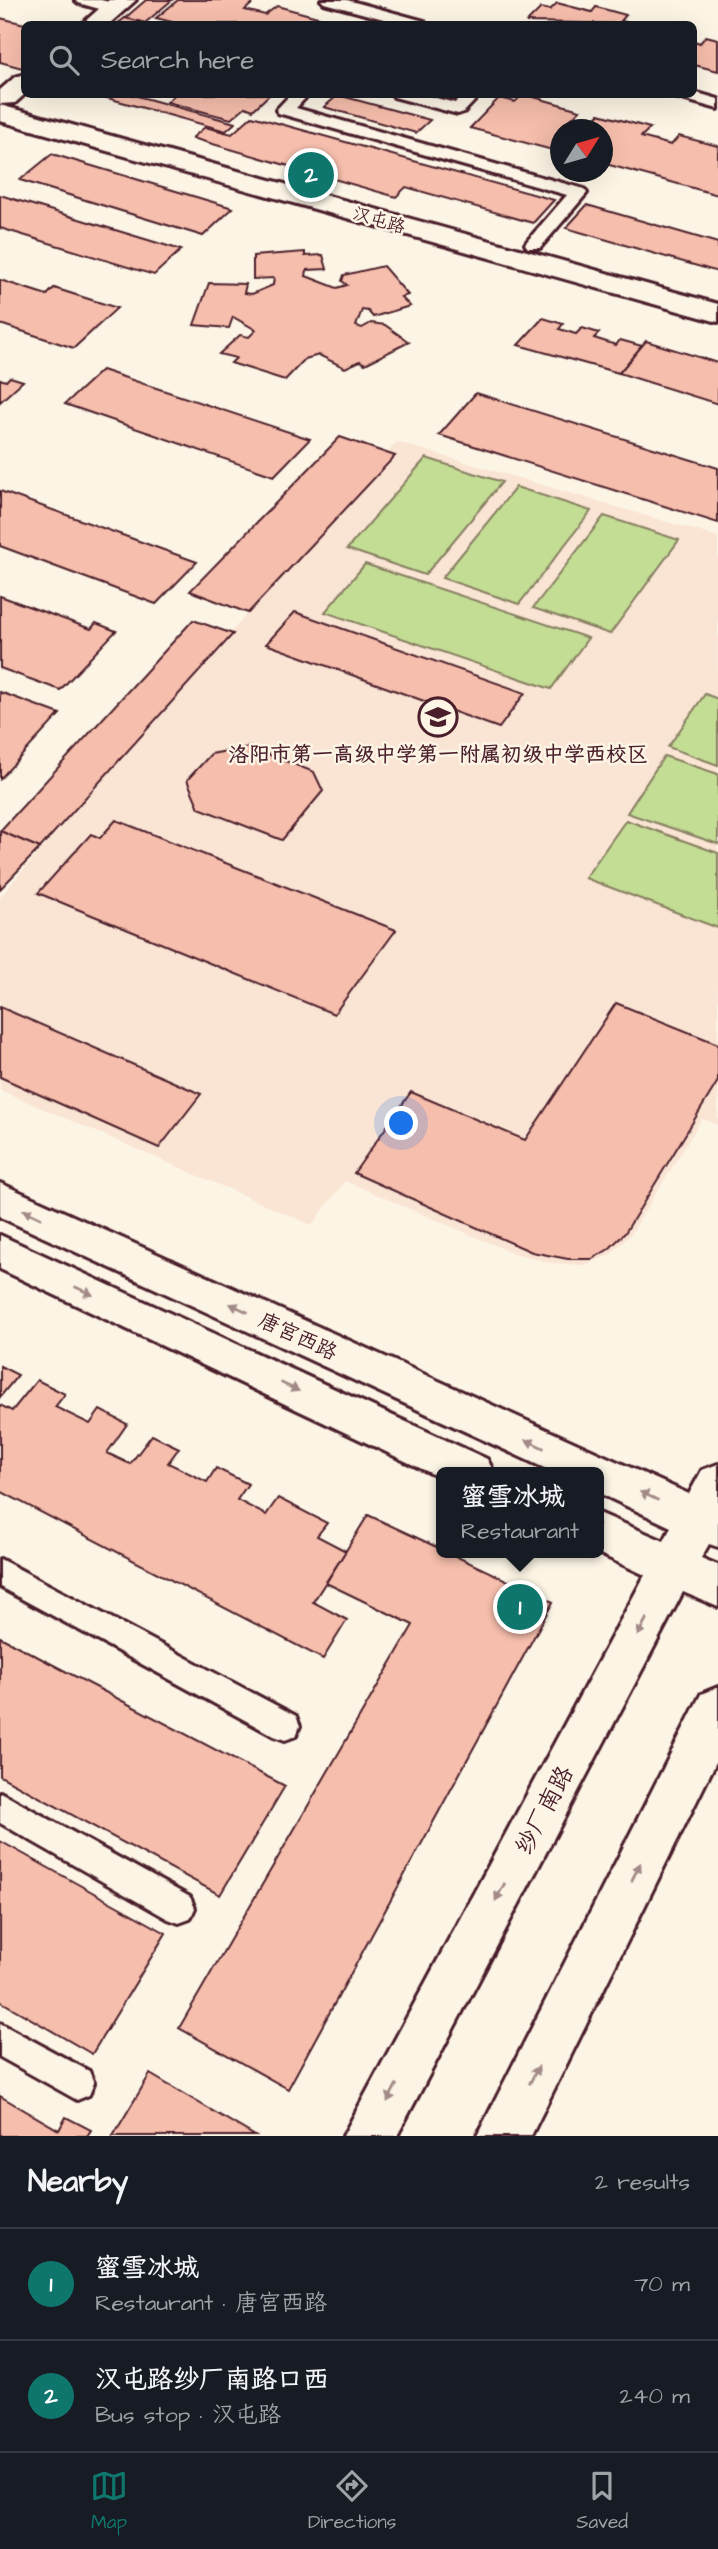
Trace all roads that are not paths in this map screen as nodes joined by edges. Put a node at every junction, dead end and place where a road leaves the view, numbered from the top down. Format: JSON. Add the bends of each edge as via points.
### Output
{"nodes":[{"id":1,"x":83,"y":0,"type":"edge"},
{"id":2,"x":329,"y":0,"type":"edge"},
{"id":3,"x":119,"y":4,"type":"edge"},
{"id":4,"x":98,"y":21,"type":"edge"},
{"id":5,"x":407,"y":21,"type":"edge"},
{"id":6,"x":8,"y":97,"type":"edge"},
{"id":7,"x":297,"y":98,"type":"edge"},
{"id":8,"x":415,"y":98,"type":"edge"},
{"id":9,"x":469,"y":98,"type":"edge"},
{"id":10,"x":696,"y":98,"type":"edge"},
{"id":11,"x":718,"y":104,"type":"edge"},
{"id":12,"x":534,"y":244,"type":"junction"},
{"id":13,"x":718,"y":293,"type":"edge"},
{"id":14,"x":718,"y":313,"type":"edge"},
{"id":15,"x":0,"y":1199,"type":"edge"},
{"id":16,"x":0,"y":1251,"type":"edge"},
{"id":17,"x":461,"y":1467,"type":"edge"},
{"id":18,"x":585,"y":1467,"type":"edge"},
{"id":19,"x":604,"y":1475,"type":"edge"},
{"id":20,"x":712,"y":1510,"type":"edge"},
{"id":21,"x":604,"y":1534,"type":"edge"},
{"id":22,"x":674,"y":1567,"type":"junction"},
{"id":23,"x":0,"y":1572,"type":"edge"},
{"id":24,"x":718,"y":1587,"type":"edge"},
{"id":25,"x":718,"y":1709,"type":"edge"},
{"id":26,"x":285,"y":1726,"type":"dead end"},
{"id":27,"x":0,"y":1807,"type":"edge"},
{"id":28,"x":179,"y":1908,"type":"dead end"},
{"id":29,"x":0,"y":2039,"type":"edge"},
{"id":30,"x":77,"y":2083,"type":"dead end"},
{"id":31,"x":369,"y":2136,"type":"edge"},
{"id":32,"x":503,"y":2136,"type":"edge"}],
"edges":[{"from":1,"to":3,"type":"lane"},
{"from":2,"to":5,"type":"lane"},
{"from":3,"to":4,"type":"street"},
{"from":6,"to":12,"type":"street","name":"汉屯路"},
{"from":6,"to":14,"type":"street","name":"汉屯路"},
{"from":7,"to":12,"type":"lane","via":[[284,110],[578,193]]},
{"from":8,"to":9,"type":"lane","via":[[458,109]]},
{"from":10,"to":11,"type":"lane"},
{"from":12,"to":13,"type":"street","name":"汉屯路"},
{"from":18,"to":15,"type":"street","name":"唐宫西路","one_way":true},
{"from":16,"to":17,"type":"street","one_way":true},
{"from":20,"to":19,"type":"street","name":"唐宫西路","one_way":true},
{"from":20,"to":22,"type":"street","name":"纱厂南路"},
{"from":21,"to":22,"type":"street"},
{"from":22,"to":24,"type":"street"},
{"from":22,"to":31,"type":"street","name":"纱厂南路","one_way":true},
{"from":23,"to":26,"type":"lane"},
{"from":32,"to":25,"type":"street","one_way":true},
{"from":27,"to":28,"type":"lane"},
{"from":29,"to":30,"type":"lane"}]}
